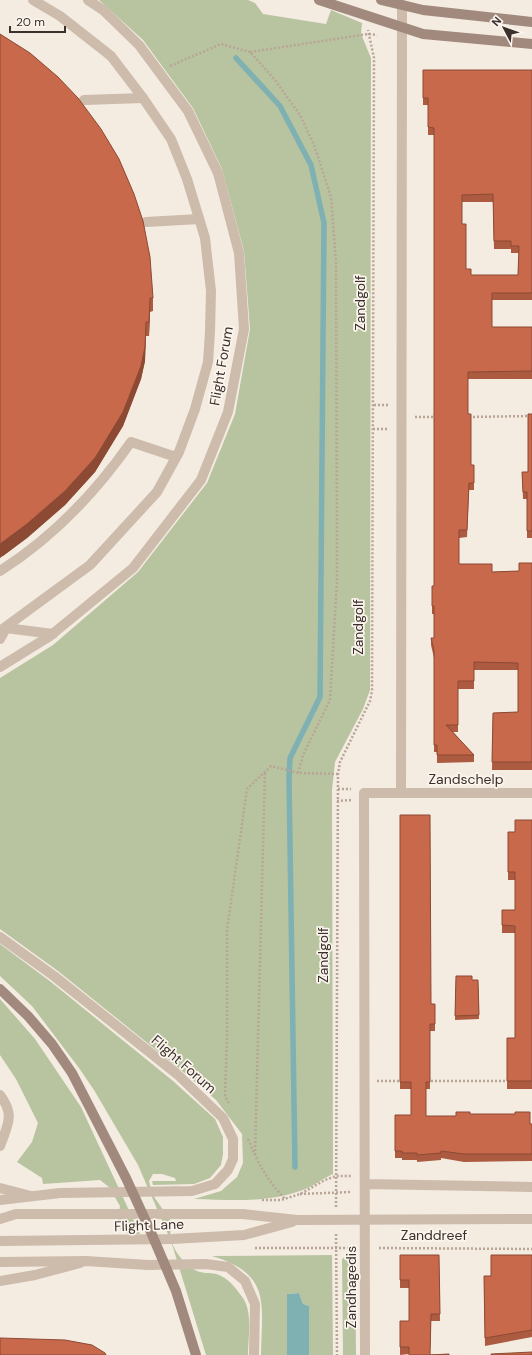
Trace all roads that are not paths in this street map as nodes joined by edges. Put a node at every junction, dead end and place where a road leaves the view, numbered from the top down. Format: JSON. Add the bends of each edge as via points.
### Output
{"nodes":[{"id":1,"x":32,"y":0,"type":"edge"},
{"id":2,"x":88,"y":0,"type":"edge"},
{"id":3,"x":319,"y":0,"type":"edge"},
{"id":4,"x":381,"y":0,"type":"edge"},
{"id":5,"x":402,"y":3,"type":"edge"},
{"id":6,"x":532,"y":22,"type":"edge"},
{"id":7,"x":401,"y":28,"type":"junction"},
{"id":8,"x":532,"y":44,"type":"edge"},
{"id":9,"x":143,"y":98,"type":"junction"},
{"id":10,"x":84,"y":100,"type":"dead end"},
{"id":11,"x":199,"y":219,"type":"junction"},
{"id":12,"x":146,"y":222,"type":"dead end"},
{"id":13,"x":176,"y":457,"type":"junction"},
{"id":14,"x":0,"y":571,"type":"edge"},
{"id":15,"x":3,"y":629,"type":"edge"},
{"id":16,"x":53,"y":634,"type":"junction"},
{"id":17,"x":0,"y":640,"type":"edge"},
{"id":18,"x":0,"y":667,"type":"edge"},
{"id":19,"x":401,"y":793,"type":"junction"},
{"id":20,"x":532,"y":794,"type":"edge"},
{"id":21,"x":0,"y":937,"type":"edge"},
{"id":22,"x":0,"y":989,"type":"edge"},
{"id":23,"x":0,"y":1094,"type":"edge"},
{"id":24,"x":0,"y":1146,"type":"edge"},
{"id":25,"x":365,"y":1184,"type":"junction"},
{"id":26,"x":532,"y":1187,"type":"edge"},
{"id":27,"x":0,"y":1188,"type":"edge"},
{"id":28,"x":32,"y":1196,"type":"junction"},
{"id":29,"x":0,"y":1200,"type":"edge"},
{"id":30,"x":0,"y":1219,"type":"edge"},
{"id":31,"x":366,"y":1219,"type":"junction"},
{"id":32,"x":532,"y":1219,"type":"edge"},
{"id":33,"x":297,"y":1220,"type":"junction"},
{"id":34,"x":0,"y":1241,"type":"edge"},
{"id":35,"x":86,"y":1261,"type":"junction"},
{"id":36,"x":0,"y":1262,"type":"edge"},
{"id":37,"x":0,"y":1281,"type":"edge"},
{"id":38,"x":196,"y":1355,"type":"edge"},
{"id":39,"x":254,"y":1355,"type":"edge"},
{"id":40,"x":365,"y":1355,"type":"edge"}],
"edges":[{"from":1,"to":9,"type":"street","name":"Flight Forum","via":[[60,16],[111,56]]},
{"from":2,"to":16,"type":"street","name":"Flight Forum","via":[[119,25],[159,71],[188,111],[218,173],[239,253],[244,329],[228,412],[201,480],[133,568]]},
{"from":3,"to":7,"type":"main road"},
{"from":4,"to":5,"type":"main road"},
{"from":5,"to":6,"type":"main road","via":[[423,10]]},
{"from":5,"to":7,"type":"street"},
{"from":7,"to":8,"type":"main road","via":[[422,34]]},
{"from":7,"to":19,"type":"street"},
{"from":9,"to":10,"type":"street"},
{"from":9,"to":11,"type":"street","name":"Flight Forum","via":[[171,139]]},
{"from":11,"to":12,"type":"street"},
{"from":11,"to":13,"type":"street","name":"Flight Forum","via":[[205,238],[211,291],[208,362],[194,410]]},
{"from":13,"to":14,"type":"street","via":[[131,442],[110,472],[75,511],[16,561]]},
{"from":13,"to":15,"type":"street","name":"Flight Forum","via":[[157,492],[90,565]]},
{"from":15,"to":16,"type":"street"},
{"from":15,"to":17,"type":"street"},
{"from":16,"to":18,"type":"street","name":"Flight Forum"},
{"from":19,"to":20,"type":"street","name":"Zandschelp"},
{"from":19,"to":25,"type":"street","via":[[364,793]]},
{"from":21,"to":28,"type":"street","name":"Flight Forum","via":[[54,976],[177,1074],[223,1118],[233,1139],[233,1159],[228,1170],[216,1184],[192,1191],[60,1193]]},
{"from":22,"to":38,"type":"main road","via":[[28,1016],[72,1073],[126,1178],[176,1291]]},
{"from":23,"to":24,"type":"street","via":[[8,1106],[9,1123]]},
{"from":25,"to":26,"type":"street"},
{"from":25,"to":31,"type":"street"},
{"from":27,"to":28,"type":"street"},
{"from":28,"to":29,"type":"street","name":"Flight Forum"},
{"from":30,"to":33,"type":"street","name":"Flight Lane","via":[[16,1214],[243,1214]]},
{"from":31,"to":32,"type":"street","name":"Zanddreef"},
{"from":31,"to":33,"type":"street","name":"Flight Lane"},
{"from":31,"to":40,"type":"street","name":"Zandhagedis"},
{"from":33,"to":34,"type":"street","name":"Flight Lane","via":[[244,1235],[165,1239]]},
{"from":35,"to":36,"type":"street"},
{"from":35,"to":37,"type":"street","via":[[35,1275]]},
{"from":35,"to":39,"type":"street","via":[[148,1265],[206,1264],[228,1267],[245,1281],[255,1304]]}]}
